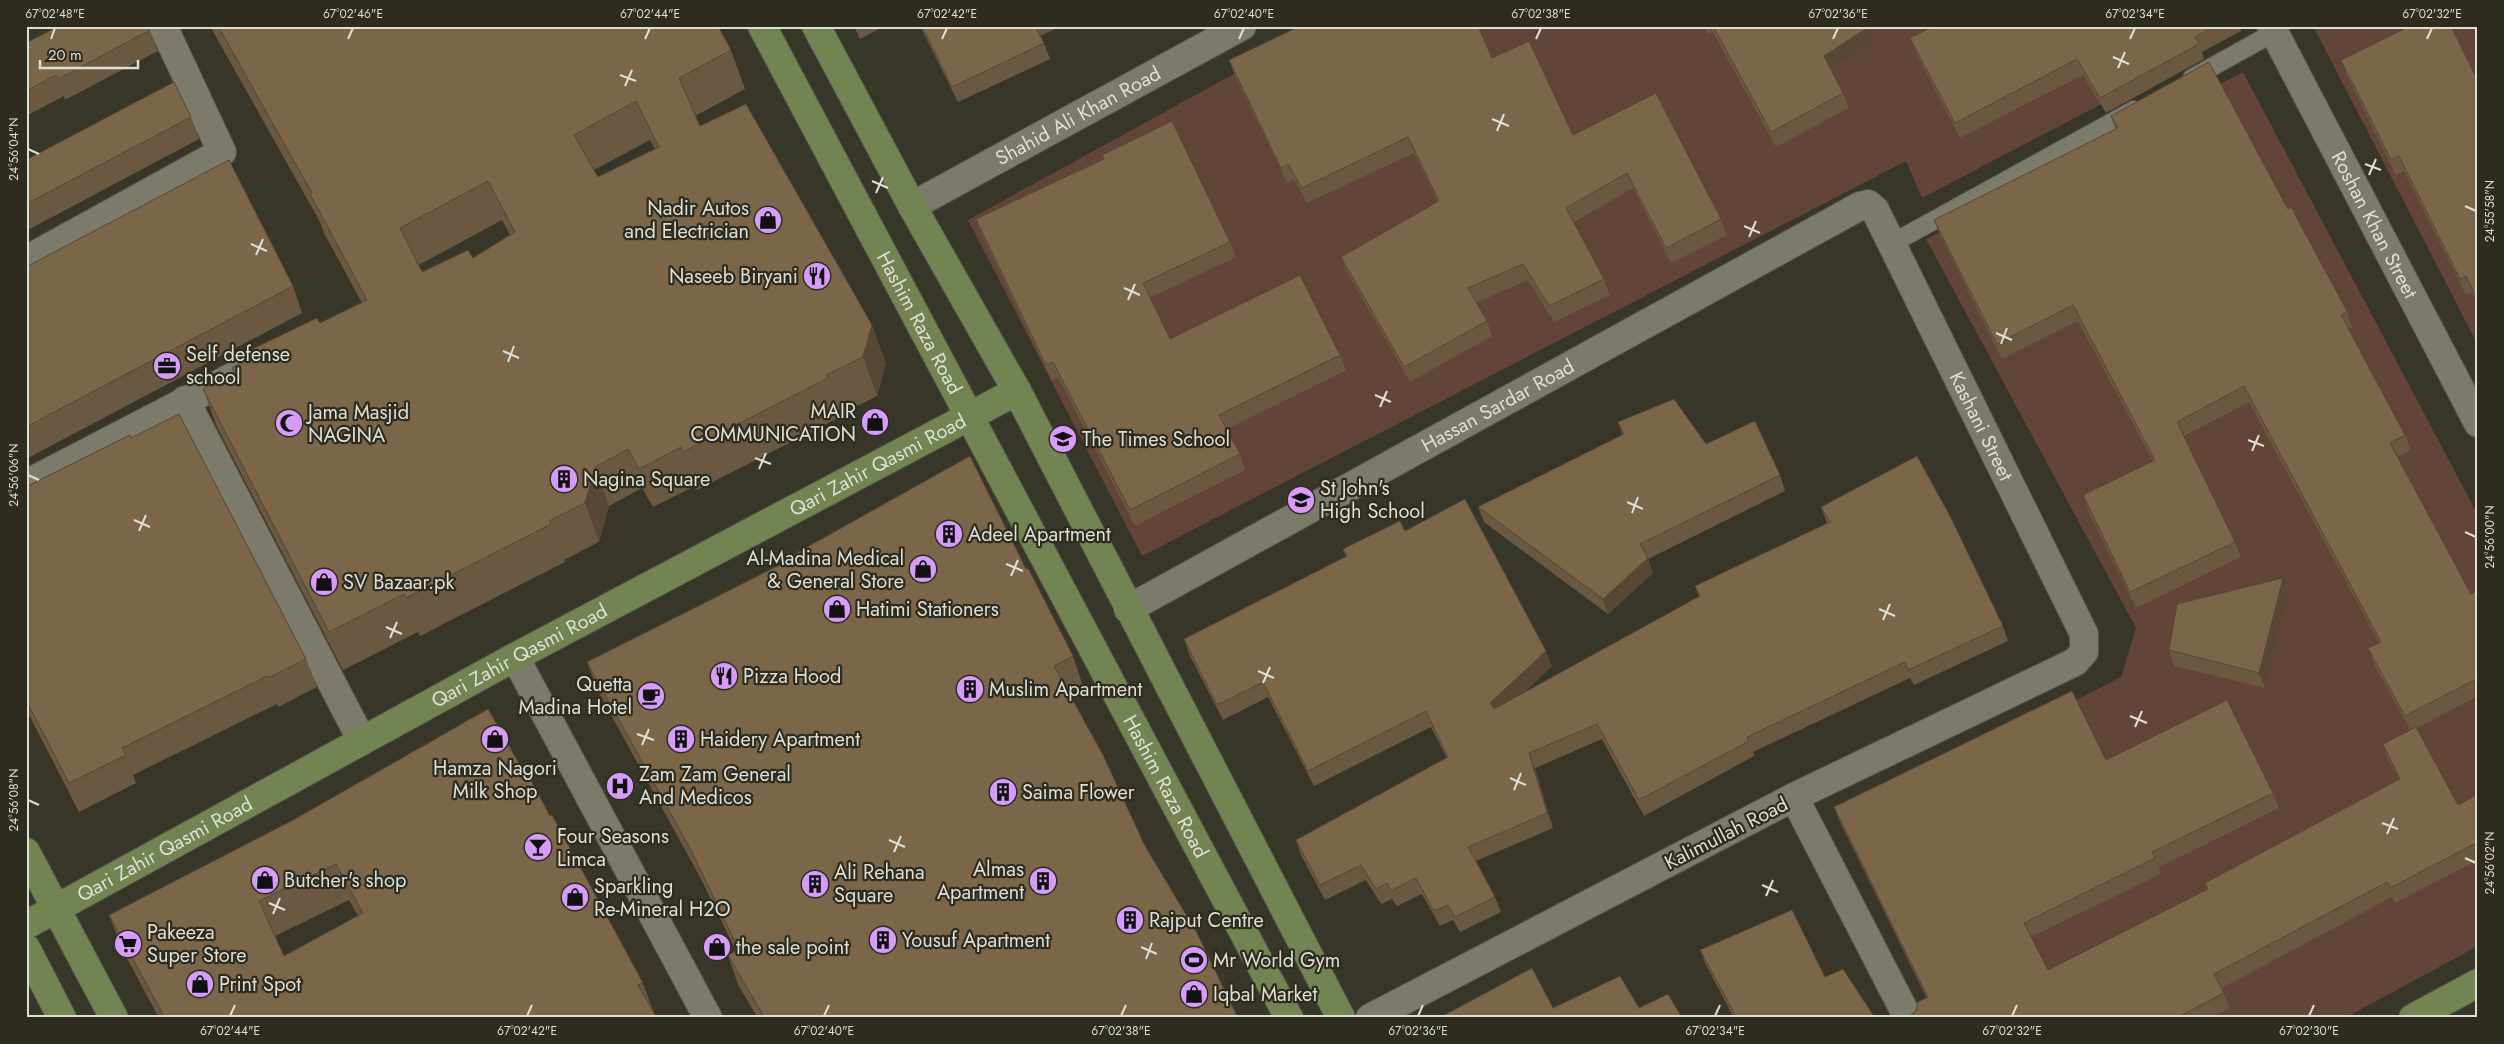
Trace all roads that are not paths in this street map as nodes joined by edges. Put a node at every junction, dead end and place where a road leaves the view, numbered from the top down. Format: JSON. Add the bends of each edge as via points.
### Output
{"nodes":[{"id":1,"x":163,"y":26,"type":"edge"},
{"id":2,"x":762,"y":26,"type":"edge"},
{"id":3,"x":816,"y":26,"type":"edge"},
{"id":4,"x":1242,"y":26,"type":"edge"},
{"id":5,"x":2272,"y":30,"type":"edge"},
{"id":6,"x":2177,"y":86,"type":"edge"},
{"id":7,"x":2151,"y":100,"type":"edge"},
{"id":8,"x":1868,"y":204,"type":"joint"},
{"id":9,"x":912,"y":206,"type":"junction"},
{"id":10,"x":1891,"y":244,"type":"junction"},
{"id":11,"x":26,"y":260,"type":"edge"},
{"id":12,"x":240,"y":372,"type":"edge"},
{"id":13,"x":1017,"y":391,"type":"junction"},
{"id":14,"x":185,"y":400,"type":"junction"},
{"id":15,"x":971,"y":416,"type":"junction"},
{"id":16,"x":2478,"y":423,"type":"edge"},
{"id":17,"x":26,"y":484,"type":"edge"},
{"id":18,"x":1128,"y":609,"type":"junction"},
{"id":19,"x":2084,"y":652,"type":"joint"},
{"id":20,"x":515,"y":657,"type":"junction"},
{"id":21,"x":362,"y":741,"type":"junction"},
{"id":22,"x":1794,"y":797,"type":"junction"},
{"id":23,"x":26,"y":852,"type":"edge"},
{"id":24,"x":56,"y":909,"type":"junction"},
{"id":25,"x":26,"y":925,"type":"edge"},
{"id":26,"x":26,"y":948,"type":"edge"},
{"id":27,"x":2478,"y":983,"type":"edge"},
{"id":28,"x":62,"y":1018,"type":"edge"},
{"id":29,"x":114,"y":1018,"type":"edge"},
{"id":30,"x":708,"y":1018,"type":"edge"},
{"id":31,"x":1289,"y":1018,"type":"edge"},
{"id":32,"x":1341,"y":1018,"type":"edge"},
{"id":33,"x":1370,"y":1018,"type":"edge"},
{"id":34,"x":1908,"y":1018,"type":"edge"},
{"id":35,"x":2412,"y":1018,"type":"edge"}],
"edges":[{"from":1,"to":11,"type":"street","via":[[222,152]]},
{"from":2,"to":15,"type":"street","name":"Hashim Raza Road"},
{"from":3,"to":9,"type":"street"},
{"from":4,"to":9,"type":"street","name":"Shahid Ali Khan Road"},
{"from":5,"to":6,"type":"lane"},
{"from":5,"to":16,"type":"street","name":"Roshan Khan Street"},
{"from":7,"to":10,"type":"lane"},
{"from":8,"to":10,"type":"street","name":"Kashani Street","via":[[1875,210]]},
{"from":8,"to":18,"type":"street","name":"Hassan Sardar Road"},
{"from":9,"to":13,"type":"street"},
{"from":10,"to":19,"type":"street","name":"Kashani Street","via":[[2084,634]]},
{"from":12,"to":14,"type":"street"},
{"from":13,"to":15,"type":"street","name":"Qari Zahir Qasmi Road"},
{"from":13,"to":18,"type":"street"},
{"from":14,"to":17,"type":"street"},
{"from":14,"to":21,"type":"street"},
{"from":15,"to":20,"type":"street","name":"Qari Zahir Qasmi Road"},
{"from":15,"to":31,"type":"street","name":"Hashim Raza Road"},
{"from":18,"to":32,"type":"street"},
{"from":19,"to":22,"type":"street","name":"Kalimullah Road","via":[[2075,662]]},
{"from":20,"to":21,"type":"street","name":"Qari Zahir Qasmi Road"},
{"from":20,"to":30,"type":"street"},
{"from":21,"to":24,"type":"street","name":"Qari Zahir Qasmi Road"},
{"from":22,"to":33,"type":"street","name":"Kalimullah Road"},
{"from":22,"to":34,"type":"street"},
{"from":23,"to":24,"type":"street"},
{"from":24,"to":25,"type":"street","name":"Qari Zahir Qasmi Road"},
{"from":24,"to":29,"type":"street"},
{"from":26,"to":28,"type":"street"},
{"from":27,"to":35,"type":"street"}]}
